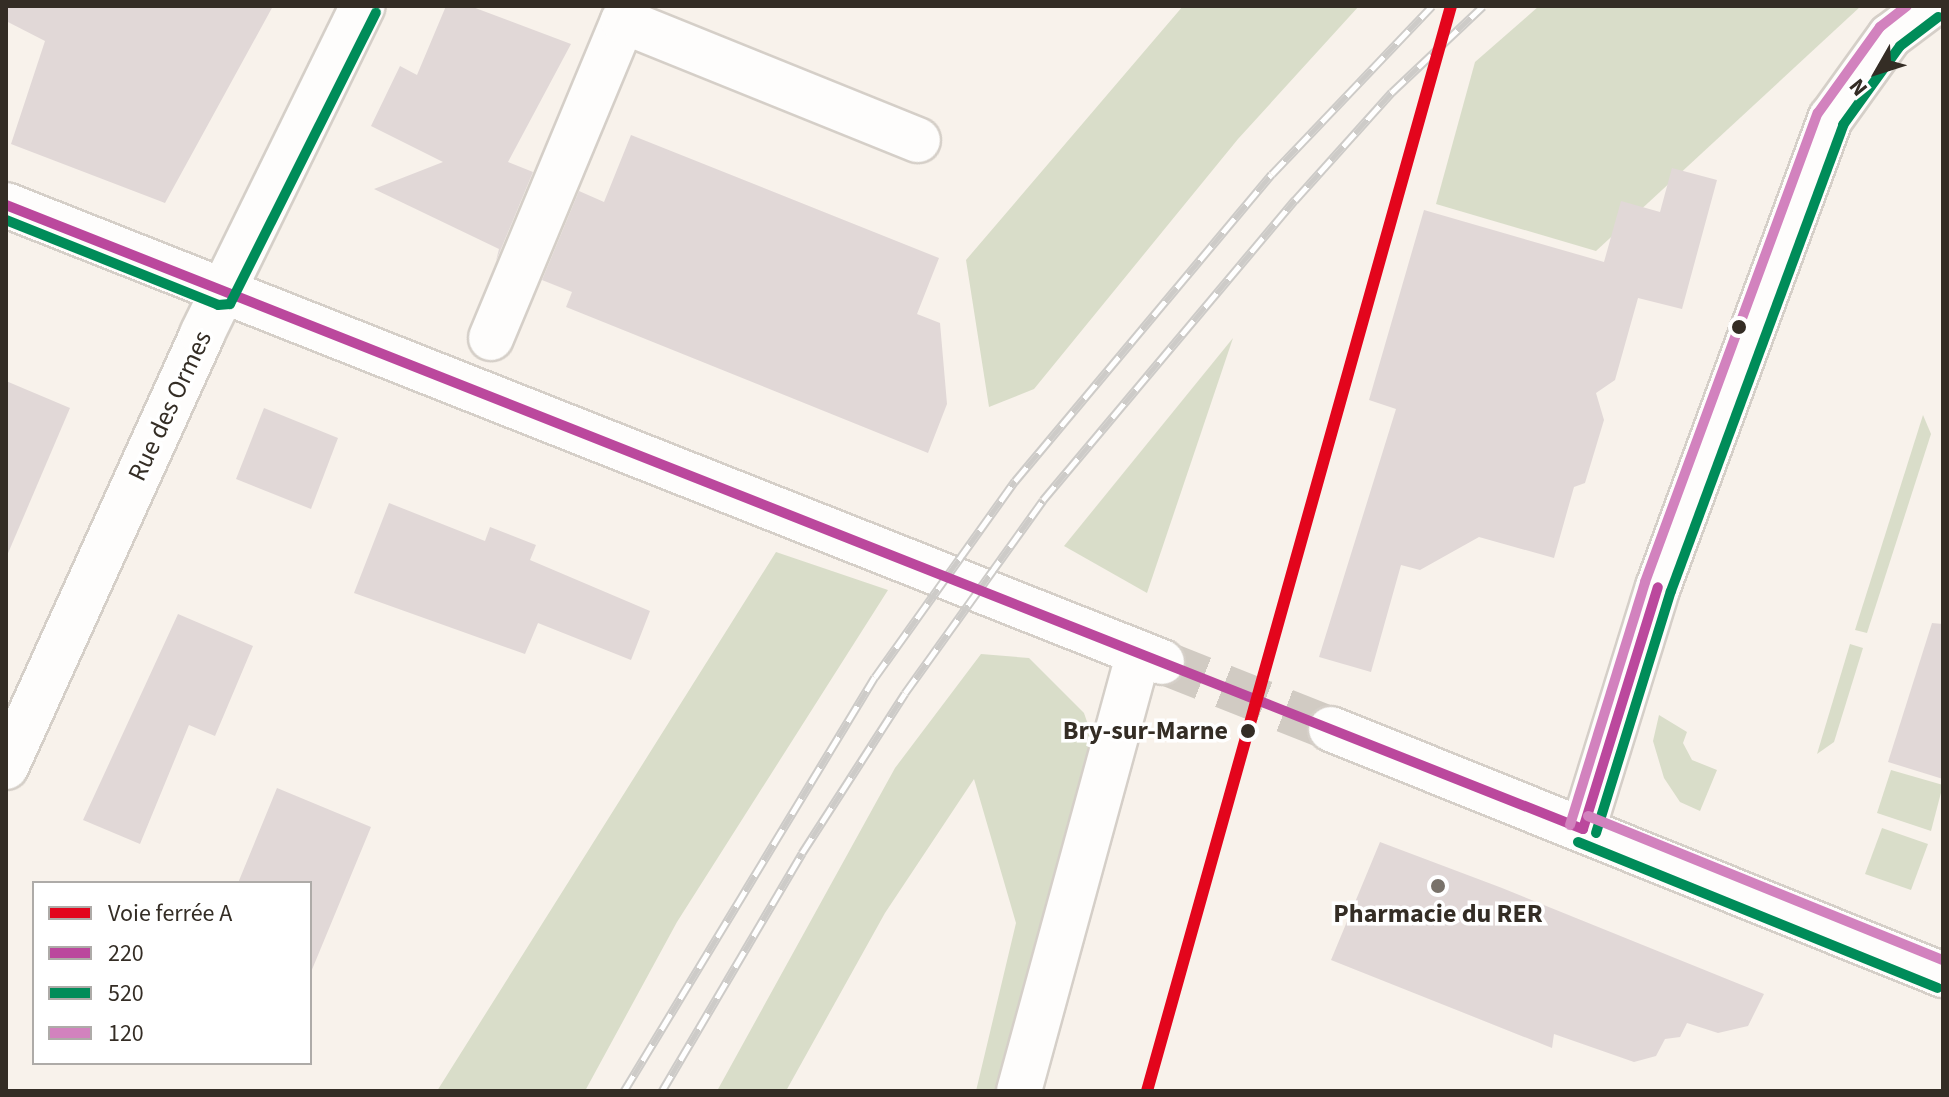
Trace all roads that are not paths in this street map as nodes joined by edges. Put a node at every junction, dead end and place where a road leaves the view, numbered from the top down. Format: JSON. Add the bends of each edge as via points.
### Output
{"nodes":[{"id":1,"x":363,"y":6,"type":"edge"},
{"id":2,"x":1930,"y":6,"type":"edge"},
{"id":3,"x":918,"y":140,"type":"dead end"},
{"id":4,"x":6,"y":205,"type":"edge"},
{"id":5,"x":223,"y":292,"type":"junction"},
{"id":6,"x":491,"y":338,"type":"dead end"},
{"id":7,"x":1331,"y":729,"type":"tunnel mouth"},
{"id":8,"x":6,"y":767,"type":"edge"},
{"id":9,"x":1583,"y":829,"type":"junction"},
{"id":10,"x":1943,"y":975,"type":"edge"},
{"id":11,"x":1019,"y":1091,"type":"edge"}],
"edges":[{"from":1,"to":5,"type":"main road","name":"Rue des Ormes"},
{"from":2,"to":9,"type":"main road","via":[[1890,36],[1831,118],[1658,587]]},
{"from":3,"to":6,"type":"main road","via":[[623,21]]},
{"from":4,"to":5,"type":"main road"},
{"from":5,"to":8,"type":"main road","name":"Rue des Ormes"},
{"from":5,"to":11,"type":"main road","via":[[1150,658]]},
{"from":7,"to":9,"type":"main road"},
{"from":9,"to":10,"type":"main road"}]}
